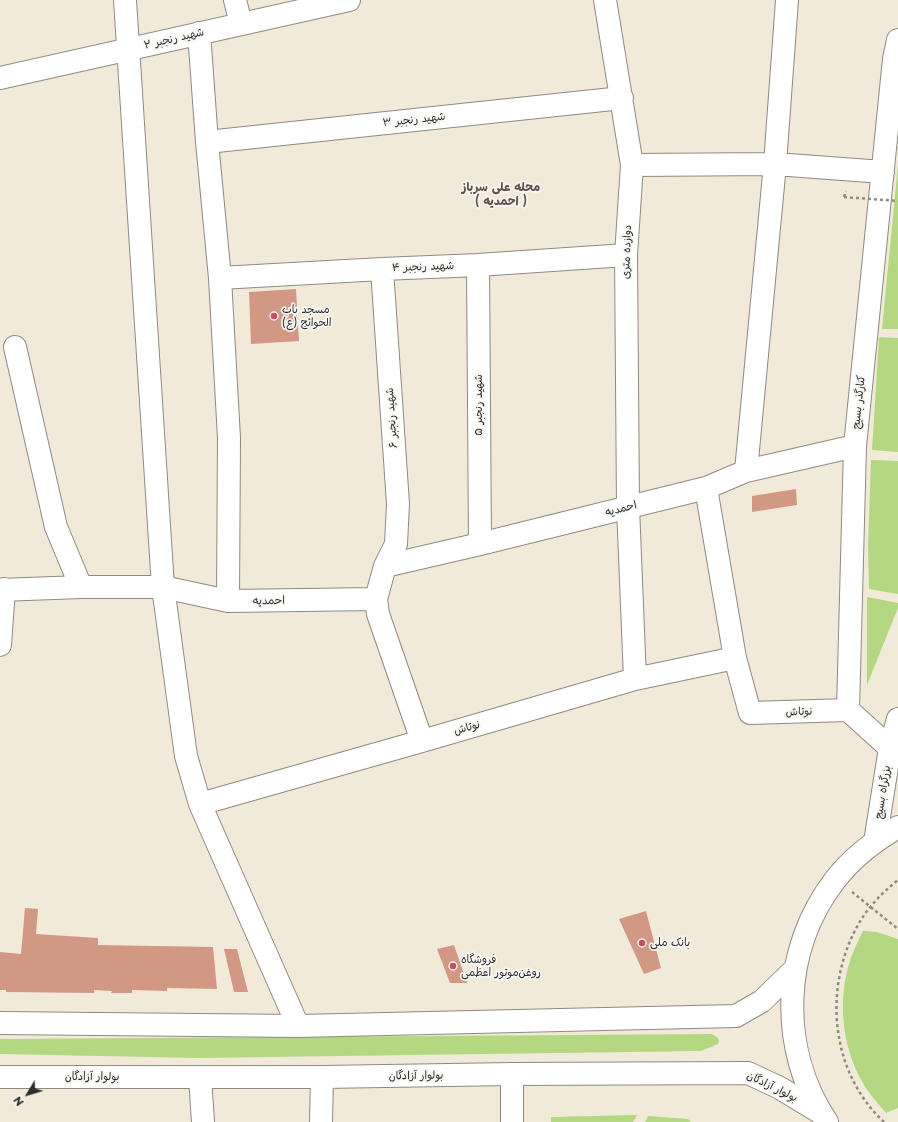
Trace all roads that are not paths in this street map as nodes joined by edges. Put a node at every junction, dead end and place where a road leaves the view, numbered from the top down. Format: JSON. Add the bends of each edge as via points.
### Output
{"nodes":[{"id":1,"x":125,"y":0,"type":"edge"},
{"id":2,"x":235,"y":0,"type":"edge"},
{"id":3,"x":349,"y":0,"type":"edge"},
{"id":4,"x":605,"y":0,"type":"edge"},
{"id":5,"x":787,"y":0,"type":"edge"},
{"id":6,"x":241,"y":24,"type":"junction"},
{"id":7,"x":199,"y":33,"type":"junction"},
{"id":8,"x":898,"y":40,"type":"edge"},
{"id":9,"x":129,"y":50,"type":"junction"},
{"id":10,"x":0,"y":78,"type":"edge"},
{"id":11,"x":622,"y":98,"type":"junction"},
{"id":12,"x":207,"y":142,"type":"junction"},
{"id":13,"x":775,"y":164,"type":"junction"},
{"id":14,"x":632,"y":166,"type":"junction"},
{"id":15,"x":883,"y":172,"type":"junction"},
{"id":16,"x":626,"y":255,"type":"junction"},
{"id":17,"x":478,"y":265,"type":"junction"},
{"id":18,"x":382,"y":268,"type":"junction"},
{"id":19,"x":220,"y":278,"type":"junction"},
{"id":20,"x":15,"y":347,"type":"dead end"},
{"id":21,"x":855,"y":446,"type":"junction"},
{"id":22,"x":746,"y":470,"type":"junction"},
{"id":23,"x":706,"y":488,"type":"junction"},
{"id":24,"x":628,"y":507,"type":"junction"},
{"id":25,"x":480,"y":544,"type":"junction"},
{"id":26,"x":385,"y":566,"type":"junction"},
{"id":27,"x":81,"y":587,"type":"junction"},
{"id":28,"x":164,"y":587,"type":"junction"},
{"id":29,"x":2,"y":590,"type":"edge"},
{"id":30,"x":376,"y":599,"type":"junction"},
{"id":31,"x":228,"y":601,"type":"junction"},
{"id":32,"x":0,"y":645,"type":"edge"},
{"id":33,"x":735,"y":658,"type":"junction"},
{"id":34,"x":635,"y":679,"type":"junction"},
{"id":35,"x":848,"y":710,"type":"junction"},
{"id":36,"x":898,"y":719,"type":"edge"},
{"id":37,"x":422,"y":741,"type":"junction"},
{"id":38,"x":890,"y":748,"type":"junction"},
{"id":39,"x":200,"y":804,"type":"junction"},
{"id":40,"x":898,"y":827,"type":"edge"},
{"id":41,"x":875,"y":842,"type":"junction"},
{"id":42,"x":795,"y":969,"type":"junction"},
{"id":43,"x":0,"y":1023,"type":"edge"},
{"id":44,"x":298,"y":1026,"type":"junction"},
{"id":45,"x":512,"y":1074,"type":"junction"},
{"id":46,"x":0,"y":1077,"type":"edge"},
{"id":47,"x":200,"y":1077,"type":"junction"},
{"id":48,"x":322,"y":1077,"type":"junction"},
{"id":49,"x":824,"y":1118,"type":"edge"},
{"id":50,"x":203,"y":1122,"type":"edge"},
{"id":51,"x":321,"y":1122,"type":"edge"},
{"id":52,"x":512,"y":1122,"type":"edge"}],
"edges":[{"from":1,"to":9,"type":"main road"},
{"from":2,"to":6,"type":"main road"},
{"from":3,"to":6,"type":"main road","name":"۲ شهید رنجبر"},
{"from":4,"to":11,"type":"main road","name":"دوازده متری"},
{"from":5,"to":13,"type":"main road"},
{"from":6,"to":7,"type":"main road","name":"۲ شهید رنجبر"},
{"from":7,"to":9,"type":"main road","name":"۲ شهید رنجبر"},
{"from":7,"to":12,"type":"main road"},
{"from":8,"to":15,"type":"main road","name":"کنارگذر بسیج"},
{"from":9,"to":10,"type":"main road","name":"۲ شهید رنجبر"},
{"from":9,"to":28,"type":"main road"},
{"from":11,"to":12,"type":"main road","name":"شهید رنجبر ۳"},
{"from":11,"to":14,"type":"main road","name":"دوازده متری"},
{"from":12,"to":19,"type":"main road"},
{"from":13,"to":14,"type":"main road"},
{"from":13,"to":15,"type":"main road"},
{"from":13,"to":22,"type":"main road"},
{"from":14,"to":16,"type":"main road","name":"دوازده متری"},
{"from":15,"to":21,"type":"main road","name":"کنارگذر بسیج"},
{"from":16,"to":17,"type":"main road","name":"شهید رنجبر ۴"},
{"from":16,"to":24,"type":"main road","name":"دوازده متری"},
{"from":17,"to":18,"type":"main road","name":"شهید رنجبر ۴"},
{"from":17,"to":25,"type":"main road","name":"شهید رنجبر ۵"},
{"from":18,"to":19,"type":"main road","name":"شهید رنجبر ۴"},
{"from":18,"to":26,"type":"main road","name":"شهید رنجبر ۶","via":[[398,504],[396,544]]},
{"from":19,"to":31,"type":"main road","via":[[229,438]]},
{"from":20,"to":27,"type":"main road","via":[[56,527]]},
{"from":21,"to":22,"type":"main road","name":"احمدیه"},
{"from":21,"to":35,"type":"main road","name":"کنارگذر بسیج"},
{"from":22,"to":23,"type":"main road","name":"احمدیه"},
{"from":23,"to":24,"type":"main road","name":"احمدیه"},
{"from":23,"to":33,"type":"main road"},
{"from":24,"to":25,"type":"main road","name":"احمدیه"},
{"from":24,"to":34,"type":"main road","name":"دوازده متری"},
{"from":25,"to":26,"type":"main road","name":"احمدیه"},
{"from":26,"to":30,"type":"main road","name":"شهید رنجبر ۶"},
{"from":27,"to":28,"type":"main road","name":"احمدیه"},
{"from":27,"to":29,"type":"main road","name":"احمدیه"},
{"from":28,"to":31,"type":"main road","name":"احمدیه"},
{"from":28,"to":39,"type":"main road","via":[[186,756]]},
{"from":29,"to":32,"type":"main road"},
{"from":30,"to":31,"type":"main road","name":"احمدیه"},
{"from":30,"to":37,"type":"main road","via":[[378,614]]},
{"from":33,"to":34,"type":"main road","name":"نوتاش"},
{"from":33,"to":35,"type":"main road","name":"نوتاش","via":[[750,713]]},
{"from":34,"to":37,"type":"main road","name":"نوتاش"},
{"from":35,"to":38,"type":"main road"},
{"from":36,"to":38,"type":"main road","name":"بزرگراه بسیج"},
{"from":37,"to":39,"type":"main road","name":"نوتاش"},
{"from":38,"to":41,"type":"main road","name":"بزرگراه بسیج"},
{"from":39,"to":44,"type":"main road"},
{"from":40,"to":41,"type":"main road"},
{"from":41,"to":42,"type":"main road","via":[[854,859],[821,900],[801,945]]},
{"from":42,"to":44,"type":"main road","via":[[762,1001],[736,1016]]},
{"from":42,"to":49,"type":"main road","via":[[792,994],[795,1044],[810,1091]]},
{"from":43,"to":44,"type":"main road"},
{"from":45,"to":48,"type":"main road","name":"بولوار آزادگان"},
{"from":45,"to":49,"type":"main road","name":"بولوار آزادگان","via":[[748,1073],[780,1088]]},
{"from":45,"to":52,"type":"main road"},
{"from":46,"to":47,"type":"main road","name":"بولوار آزادگان"},
{"from":47,"to":48,"type":"main road","name":"بولوار آزادگان"},
{"from":47,"to":50,"type":"main road"},
{"from":48,"to":51,"type":"main road"}]}
